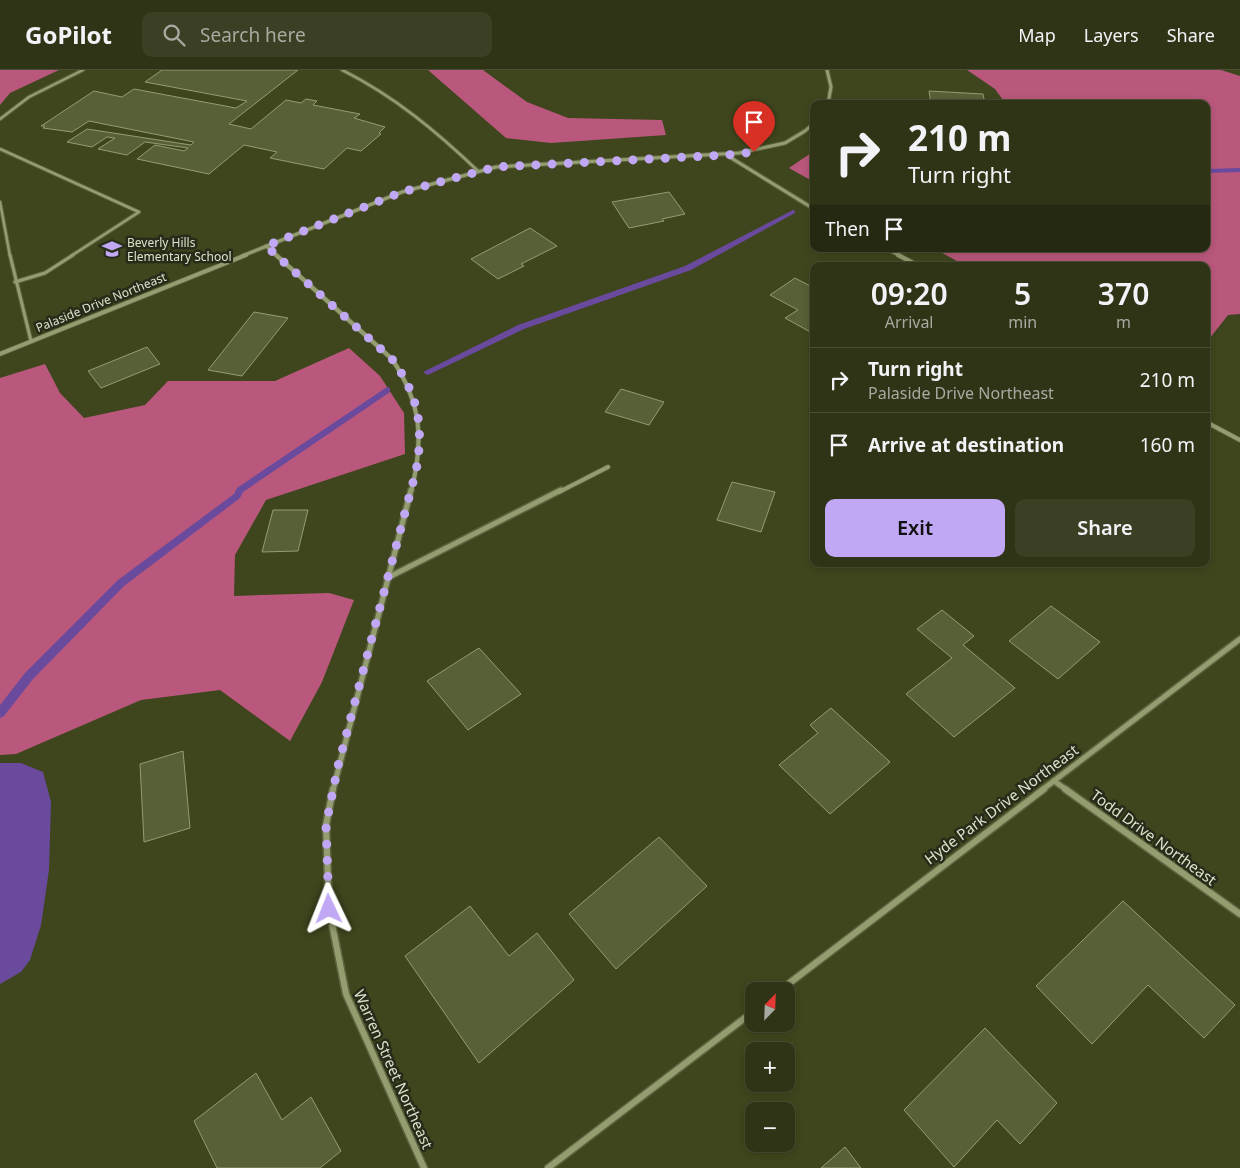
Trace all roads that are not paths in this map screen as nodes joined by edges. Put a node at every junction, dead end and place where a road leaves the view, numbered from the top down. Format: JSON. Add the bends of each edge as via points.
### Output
{"nodes":[{"id":1,"x":84,"y":70,"type":"edge"},
{"id":2,"x":342,"y":70,"type":"edge"},
{"id":3,"x":827,"y":70,"type":"edge"},
{"id":4,"x":829,"y":100,"type":"edge"},
{"id":5,"x":0,"y":119,"type":"edge"},
{"id":6,"x":810,"y":126,"type":"edge"},
{"id":7,"x":0,"y":149,"type":"edge"},
{"id":8,"x":727,"y":155,"type":"junction"},
{"id":9,"x":478,"y":171,"type":"junction"},
{"id":10,"x":0,"y":202,"type":"edge"},
{"id":11,"x":810,"y":207,"type":"edge"},
{"id":12,"x":266,"y":246,"type":"junction"},
{"id":13,"x":893,"y":252,"type":"edge"},
{"id":14,"x":911,"y":262,"type":"edge"},
{"id":15,"x":15,"y":282,"type":"junction"},
{"id":16,"x":31,"y":341,"type":"junction"},
{"id":17,"x":0,"y":354,"type":"edge"},
{"id":18,"x":1210,"y":424,"type":"edge"},
{"id":19,"x":1240,"y":440,"type":"edge"},
{"id":20,"x":608,"y":466,"type":"dead end"},
{"id":21,"x":387,"y":578,"type":"junction"},
{"id":22,"x":1240,"y":639,"type":"edge"},
{"id":23,"x":1054,"y":781,"type":"junction"},
{"id":24,"x":1240,"y":914,"type":"edge"},
{"id":25,"x":791,"y":982,"type":"edge"},
{"id":26,"x":745,"y":1018,"type":"edge"},
{"id":27,"x":424,"y":1168,"type":"edge"},
{"id":28,"x":548,"y":1168,"type":"edge"}],
"edges":[{"from":1,"to":5,"type":"lane","via":[[41,90],[11,108]]},
{"from":2,"to":9,"type":"lane","via":[[374,85],[402,104],[443,136]]},
{"from":3,"to":4,"type":"street","via":[[831,77]]},
{"from":6,"to":8,"type":"street","name":"Palaside Drive Northeast","via":[[798,136],[770,149]]},
{"from":7,"to":15,"type":"lane","via":[[140,212],[45,273]]},
{"from":8,"to":9,"type":"street","name":"Palaside Drive Northeast","via":[[522,165]]},
{"from":8,"to":11,"type":"street"},
{"from":9,"to":12,"type":"street","name":"Palaside Drive Northeast","via":[[402,192]]},
{"from":10,"to":15,"type":"lane"},
{"from":12,"to":16,"type":"street","name":"Palaside Drive Northeast"},
{"from":12,"to":21,"type":"street","name":"Warren Street Northeast","via":[[392,359],[415,399],[421,442]]},
{"from":13,"to":14,"type":"street"},
{"from":15,"to":16,"type":"lane"},
{"from":16,"to":17,"type":"street","name":"Palaside Drive Northeast"},
{"from":18,"to":19,"type":"street"},
{"from":20,"to":21,"type":"street"},
{"from":21,"to":27,"type":"street","name":"Warren Street Northeast","via":[[326,825],[329,909],[346,994]]},
{"from":22,"to":23,"type":"street","name":"Hyde Park Drive Northeast"},
{"from":23,"to":24,"type":"street","name":"Todd Drive Northeast"},
{"from":23,"to":25,"type":"street","name":"Hyde Park Drive Northeast"},
{"from":26,"to":28,"type":"street"}]}
